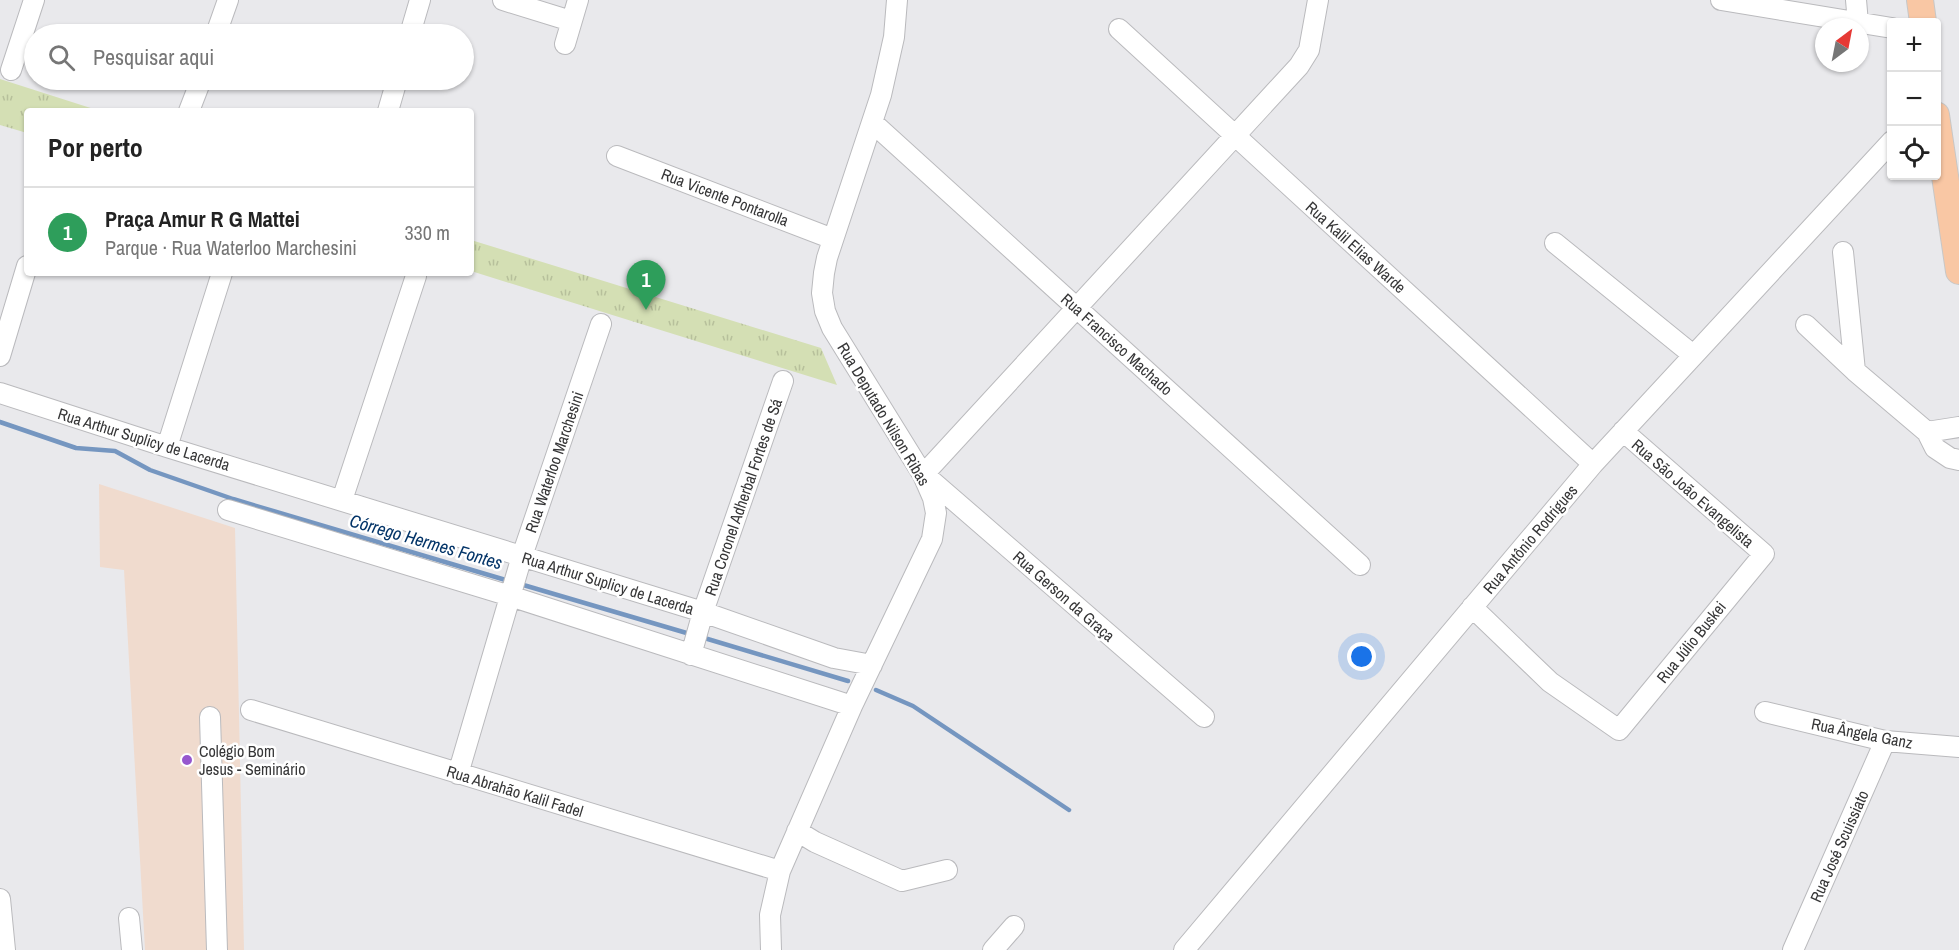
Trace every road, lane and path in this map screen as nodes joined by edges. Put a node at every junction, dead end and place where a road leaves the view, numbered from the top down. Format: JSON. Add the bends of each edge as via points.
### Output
{"nodes":[{"id":1,"x":34,"y":0,"type":"edge"},
{"id":2,"x":228,"y":0,"type":"edge"},
{"id":3,"x":420,"y":0,"type":"edge"},
{"id":4,"x":503,"y":0,"type":"edge"},
{"id":5,"x":578,"y":0,"type":"edge"},
{"id":6,"x":897,"y":0,"type":"edge"},
{"id":7,"x":1318,"y":0,"type":"edge"},
{"id":8,"x":1721,"y":0,"type":"edge"},
{"id":9,"x":1856,"y":0,"type":"edge"},
{"id":10,"x":1920,"y":0,"type":"edge"},
{"id":11,"x":1828,"y":18,"type":"edge"},
{"id":12,"x":1858,"y":18,"type":"edge"},
{"id":13,"x":1922,"y":18,"type":"edge"},
{"id":14,"x":571,"y":21,"type":"junction"},
{"id":15,"x":26,"y":24,"type":"edge"},
{"id":16,"x":220,"y":24,"type":"edge"},
{"id":17,"x":413,"y":24,"type":"edge"},
{"id":18,"x":1869,"y":25,"type":"edge"},
{"id":19,"x":1887,"y":27,"type":"edge"},
{"id":20,"x":1119,"y":29,"type":"dead end"},
{"id":21,"x":24,"y":30,"type":"edge"},
{"id":22,"x":565,"y":44,"type":"dead end"},
{"id":23,"x":11,"y":70,"type":"dead end"},
{"id":24,"x":197,"y":90,"type":"edge"},
{"id":25,"x":394,"y":90,"type":"edge"},
{"id":26,"x":190,"y":108,"type":"edge"},
{"id":27,"x":389,"y":108,"type":"edge"},
{"id":28,"x":873,"y":123,"type":"junction"},
{"id":29,"x":1938,"y":126,"type":"edge"},
{"id":30,"x":1235,"y":136,"type":"junction"},
{"id":31,"x":1887,"y":146,"type":"edge"},
{"id":32,"x":617,"y":156,"type":"dead end"},
{"id":33,"x":833,"y":239,"type":"junction"},
{"id":34,"x":1555,"y":243,"type":"dead end"},
{"id":35,"x":1843,"y":252,"type":"dead end"},
{"id":36,"x":1959,"y":271,"type":"edge"},
{"id":37,"x":24,"y":276,"type":"edge"},
{"id":38,"x":221,"y":276,"type":"edge"},
{"id":39,"x":416,"y":276,"type":"dead end"},
{"id":40,"x":1077,"y":308,"type":"junction"},
{"id":41,"x":601,"y":324,"type":"dead end"},
{"id":42,"x":1806,"y":325,"type":"dead end"},
{"id":43,"x":1693,"y":355,"type":"junction"},
{"id":44,"x":0,"y":356,"type":"edge"},
{"id":45,"x":1855,"y":371,"type":"junction"},
{"id":46,"x":783,"y":381,"type":"dead end"},
{"id":47,"x":0,"y":393,"type":"edge"},
{"id":48,"x":1959,"y":427,"type":"edge"},
{"id":49,"x":1623,"y":431,"type":"junction"},
{"id":50,"x":1927,"y":432,"type":"junction"},
{"id":51,"x":167,"y":447,"type":"junction"},
{"id":52,"x":1959,"y":460,"type":"edge"},
{"id":53,"x":1593,"y":464,"type":"junction"},
{"id":54,"x":924,"y":475,"type":"junction"},
{"id":55,"x":342,"y":500,"type":"junction"},
{"id":56,"x":228,"y":510,"type":"dead end"},
{"id":57,"x":1764,"y":554,"type":"joint"},
{"id":58,"x":522,"y":556,"type":"junction"},
{"id":59,"x":1360,"y":565,"type":"dead end"},
{"id":60,"x":510,"y":596,"type":"junction"},
{"id":61,"x":1472,"y":607,"type":"junction"},
{"id":62,"x":703,"y":612,"type":"junction"},
{"id":63,"x":691,"y":655,"type":"junction"},
{"id":64,"x":872,"y":665,"type":"junction"},
{"id":65,"x":852,"y":706,"type":"junction"},
{"id":66,"x":251,"y":710,"type":"dead end"},
{"id":67,"x":1765,"y":712,"type":"dead end"},
{"id":68,"x":210,"y":717,"type":"dead end"},
{"id":69,"x":1204,"y":717,"type":"dead end"},
{"id":70,"x":1885,"y":741,"type":"junction"},
{"id":71,"x":1959,"y":747,"type":"edge"},
{"id":72,"x":458,"y":774,"type":"junction"},
{"id":73,"x":797,"y":831,"type":"junction"},
{"id":74,"x":947,"y":870,"type":"dead end"},
{"id":75,"x":780,"y":871,"type":"junction"},
{"id":76,"x":0,"y":899,"type":"edge"},
{"id":77,"x":129,"y":918,"type":"dead end"},
{"id":78,"x":1014,"y":926,"type":"dead end"},
{"id":79,"x":5,"y":950,"type":"edge"},
{"id":80,"x":132,"y":950,"type":"edge"},
{"id":81,"x":217,"y":950,"type":"edge"},
{"id":82,"x":771,"y":950,"type":"edge"},
{"id":83,"x":993,"y":950,"type":"edge"},
{"id":84,"x":1184,"y":950,"type":"edge"},
{"id":85,"x":1793,"y":950,"type":"edge"}],
"edges":[{"from":1,"to":15,"type":"street"},
{"from":2,"to":16,"type":"street"},
{"from":3,"to":17,"type":"street"},
{"from":4,"to":14,"type":"street"},
{"from":5,"to":14,"type":"street"},
{"from":6,"to":28,"type":"street","name":"Rua Deputado Nilson Ribas","via":[[892,47]]},
{"from":7,"to":30,"type":"street","via":[[1305,58]]},
{"from":8,"to":11,"type":"street"},
{"from":9,"to":12,"type":"street"},
{"from":10,"to":13,"type":"main road"},
{"from":14,"to":22,"type":"street"},
{"from":18,"to":19,"type":"street"},
{"from":20,"to":30,"type":"street","name":"Rua Kalil Elias Warde"},
{"from":21,"to":23,"type":"street"},
{"from":24,"to":26,"type":"street"},
{"from":25,"to":27,"type":"street"},
{"from":28,"to":33,"type":"street","name":"Rua Deputado Nilson Ribas"},
{"from":28,"to":40,"type":"street","name":"Rua Francisco Machado"},
{"from":29,"to":36,"type":"main road"},
{"from":30,"to":40,"type":"street"},
{"from":30,"to":53,"type":"street","name":"Rua Kalil Elias Warde"},
{"from":31,"to":43,"type":"street","name":"Rua Antônio Rodrigues"},
{"from":32,"to":33,"type":"street","name":"Rua Vicente Pontarolla"},
{"from":33,"to":54,"type":"street","name":"Rua Deputado Nilson Ribas","via":[[824,273],[825,311]]},
{"from":34,"to":43,"type":"street"},
{"from":35,"to":45,"type":"street"},
{"from":37,"to":44,"type":"street"},
{"from":38,"to":51,"type":"street"},
{"from":39,"to":55,"type":"street"},
{"from":40,"to":54,"type":"street"},
{"from":40,"to":59,"type":"street","name":"Rua Francisco Machado"},
{"from":41,"to":58,"type":"street","name":"Rua Waterloo Marchesini"},
{"from":42,"to":45,"type":"street"},
{"from":43,"to":49,"type":"street","name":"Rua Antônio Rodrigues"},
{"from":45,"to":50,"type":"street"},
{"from":46,"to":62,"type":"street","name":"Rua Coronel Adherbal Fortes de Sá"},
{"from":47,"to":51,"type":"street","name":"Rua Arthur Suplicy de Lacerda"},
{"from":48,"to":50,"type":"street"},
{"from":49,"to":53,"type":"street","name":"Rua Antônio Rodrigues"},
{"from":49,"to":57,"type":"street","name":"Rua São João Evangelista"},
{"from":50,"to":52,"type":"street","via":[[1935,448]]},
{"from":51,"to":55,"type":"street","name":"Rua Arthur Suplicy de Lacerda"},
{"from":53,"to":61,"type":"street","name":"Rua Antônio Rodrigues"},
{"from":54,"to":64,"type":"street","name":"Rua Deputado Nilson Ribas","via":[[936,513],[932,539]]},
{"from":54,"to":69,"type":"street","name":"Rua Gerson da Graça"},
{"from":55,"to":58,"type":"street","name":"Rua Arthur Suplicy de Lacerda"},
{"from":56,"to":60,"type":"street"},
{"from":57,"to":61,"type":"street","name":"Rua Júlio Buskei","via":[[1619,730],[1550,682]]},
{"from":58,"to":60,"type":"street","name":"Rua Waterloo Marchesini"},
{"from":58,"to":62,"type":"street","name":"Rua Arthur Suplicy de Lacerda"},
{"from":60,"to":63,"type":"street"},
{"from":60,"to":72,"type":"street","name":"Rua Waterloo Marchesini"},
{"from":61,"to":84,"type":"street","name":"Rua Antônio Rodrigues"},
{"from":62,"to":63,"type":"street","name":"Rua Coronel Adherbal Fortes de Sá"},
{"from":62,"to":64,"type":"street","name":"Rua Arthur Suplicy de Lacerda","via":[[834,658]]},
{"from":63,"to":65,"type":"street"},
{"from":64,"to":65,"type":"street","name":"Rua Deputado Nilson Ribas"},
{"from":65,"to":73,"type":"street","name":"Rua Deputado Nilson Ribas"},
{"from":66,"to":72,"type":"street","name":"Rua Abrahão Kalil Fadel"},
{"from":67,"to":70,"type":"street","name":"Rua Ângela Ganz"},
{"from":68,"to":81,"type":"street"},
{"from":70,"to":71,"type":"street","name":"Rua Ângela Ganz"},
{"from":70,"to":85,"type":"street","name":"Rua José Scuissiato"},
{"from":72,"to":75,"type":"street","name":"Rua Abrahão Kalil Fadel"},
{"from":73,"to":74,"type":"street","via":[[902,881]]},
{"from":73,"to":75,"type":"street","name":"Rua Deputado Nilson Ribas"},
{"from":75,"to":82,"type":"street","name":"Rua Deputado Nilson Ribas","via":[[770,915]]},
{"from":76,"to":79,"type":"street"},
{"from":77,"to":80,"type":"street"},
{"from":78,"to":83,"type":"street"}]}
